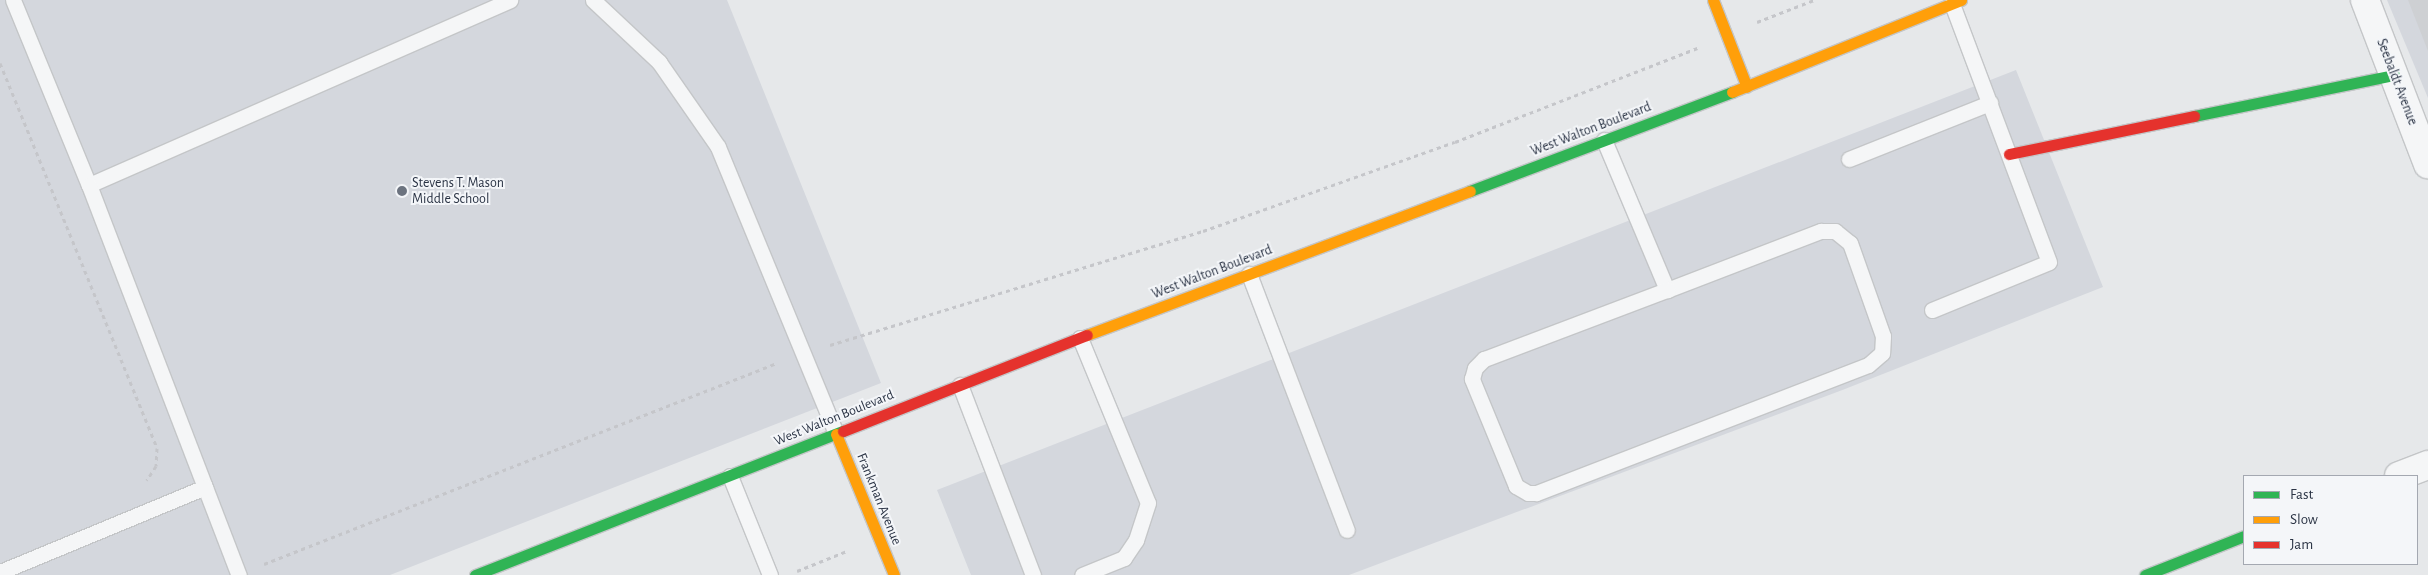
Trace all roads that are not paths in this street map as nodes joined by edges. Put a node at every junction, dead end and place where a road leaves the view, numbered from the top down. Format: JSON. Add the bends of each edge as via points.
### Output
{"nodes":[{"id":1,"x":13,"y":0,"type":"edge"},
{"id":2,"x":510,"y":0,"type":"edge"},
{"id":3,"x":593,"y":0,"type":"edge"},
{"id":4,"x":1713,"y":0,"type":"edge"},
{"id":5,"x":2366,"y":0,"type":"edge"},
{"id":6,"x":1957,"y":2,"type":"edge"},
{"id":7,"x":2394,"y":75,"type":"junction"},
{"id":8,"x":1747,"y":87,"type":"junction"},
{"id":9,"x":1990,"y":103,"type":"junction"},
{"id":10,"x":2422,"y":133,"type":"edge"},
{"id":11,"x":1604,"y":140,"type":"junction"},
{"id":12,"x":2009,"y":154,"type":"junction"},
{"id":13,"x":1848,"y":159,"type":"dead end"},
{"id":14,"x":2428,"y":164,"type":"edge"},
{"id":15,"x":89,"y":185,"type":"junction"},
{"id":16,"x":1249,"y":274,"type":"junction"},
{"id":17,"x":1667,"y":290,"type":"junction"},
{"id":18,"x":1932,"y":310,"type":"dead end"},
{"id":19,"x":1080,"y":338,"type":"junction"},
{"id":20,"x":960,"y":385,"type":"junction"},
{"id":21,"x":836,"y":434,"type":"junction"},
{"id":22,"x":2428,"y":465,"type":"edge"},
{"id":23,"x":2402,"y":475,"type":"edge"},
{"id":24,"x":730,"y":476,"type":"junction"},
{"id":25,"x":205,"y":488,"type":"junction"},
{"id":26,"x":1347,"y":530,"type":"dead end"},
{"id":27,"x":2243,"y":536,"type":"edge"},
{"id":28,"x":0,"y":572,"type":"edge"},
{"id":29,"x":239,"y":574,"type":"edge"},
{"id":30,"x":475,"y":575,"type":"edge"},
{"id":31,"x":770,"y":575,"type":"edge"},
{"id":32,"x":894,"y":575,"type":"edge"},
{"id":33,"x":1033,"y":575,"type":"edge"},
{"id":34,"x":1082,"y":575,"type":"edge"},
{"id":35,"x":2145,"y":575,"type":"edge"}],
"edges":[{"from":1,"to":15,"type":"lane"},
{"from":2,"to":15,"type":"lane"},
{"from":3,"to":21,"type":"lane","via":[[660,62],[718,147]]},
{"from":4,"to":8,"type":"main road"},
{"from":5,"to":7,"type":"street","name":"Seebaldt Avenue"},
{"from":6,"to":8,"type":"main road","name":"West Walton Boulevard"},
{"from":6,"to":9,"type":"lane"},
{"from":7,"to":10,"type":"street","name":"Seebaldt Avenue"},
{"from":7,"to":12,"type":"main road"},
{"from":8,"to":11,"type":"main road","name":"West Walton Boulevard"},
{"from":9,"to":12,"type":"lane"},
{"from":9,"to":13,"type":"lane"},
{"from":10,"to":14,"type":"street","name":"Seebaldt Avenue"},
{"from":11,"to":16,"type":"main road","name":"West Walton Boulevard"},
{"from":11,"to":17,"type":"lane"},
{"from":12,"to":18,"type":"lane","via":[[2049,262]]},
{"from":15,"to":25,"type":"lane"},
{"from":16,"to":19,"type":"main road","name":"West Walton Boulevard"},
{"from":16,"to":26,"type":"lane"},
{"from":17,"to":17,"type":"lane","via":[[1821,230],[1835,232],[1850,243],[1883,336],[1882,353],[1868,365],[1536,493],[1528,493],[1516,486],[1472,379],[1475,368],[1484,359]]},
{"from":19,"to":20,"type":"main road","name":"West Walton Boulevard"},
{"from":19,"to":34,"type":"lane","via":[[1148,503],[1136,540],[1124,558]]},
{"from":20,"to":21,"type":"main road","name":"West Walton Boulevard"},
{"from":20,"to":33,"type":"lane"},
{"from":21,"to":24,"type":"main road","name":"West Walton Boulevard"},
{"from":21,"to":32,"type":"main road","name":"Frankman Avenue"},
{"from":22,"to":23,"type":"street"},
{"from":24,"to":30,"type":"main road","name":"West Walton Boulevard"},
{"from":24,"to":31,"type":"lane"},
{"from":25,"to":28,"type":"lane"},
{"from":25,"to":29,"type":"lane"},
{"from":27,"to":35,"type":"main road"}]}
